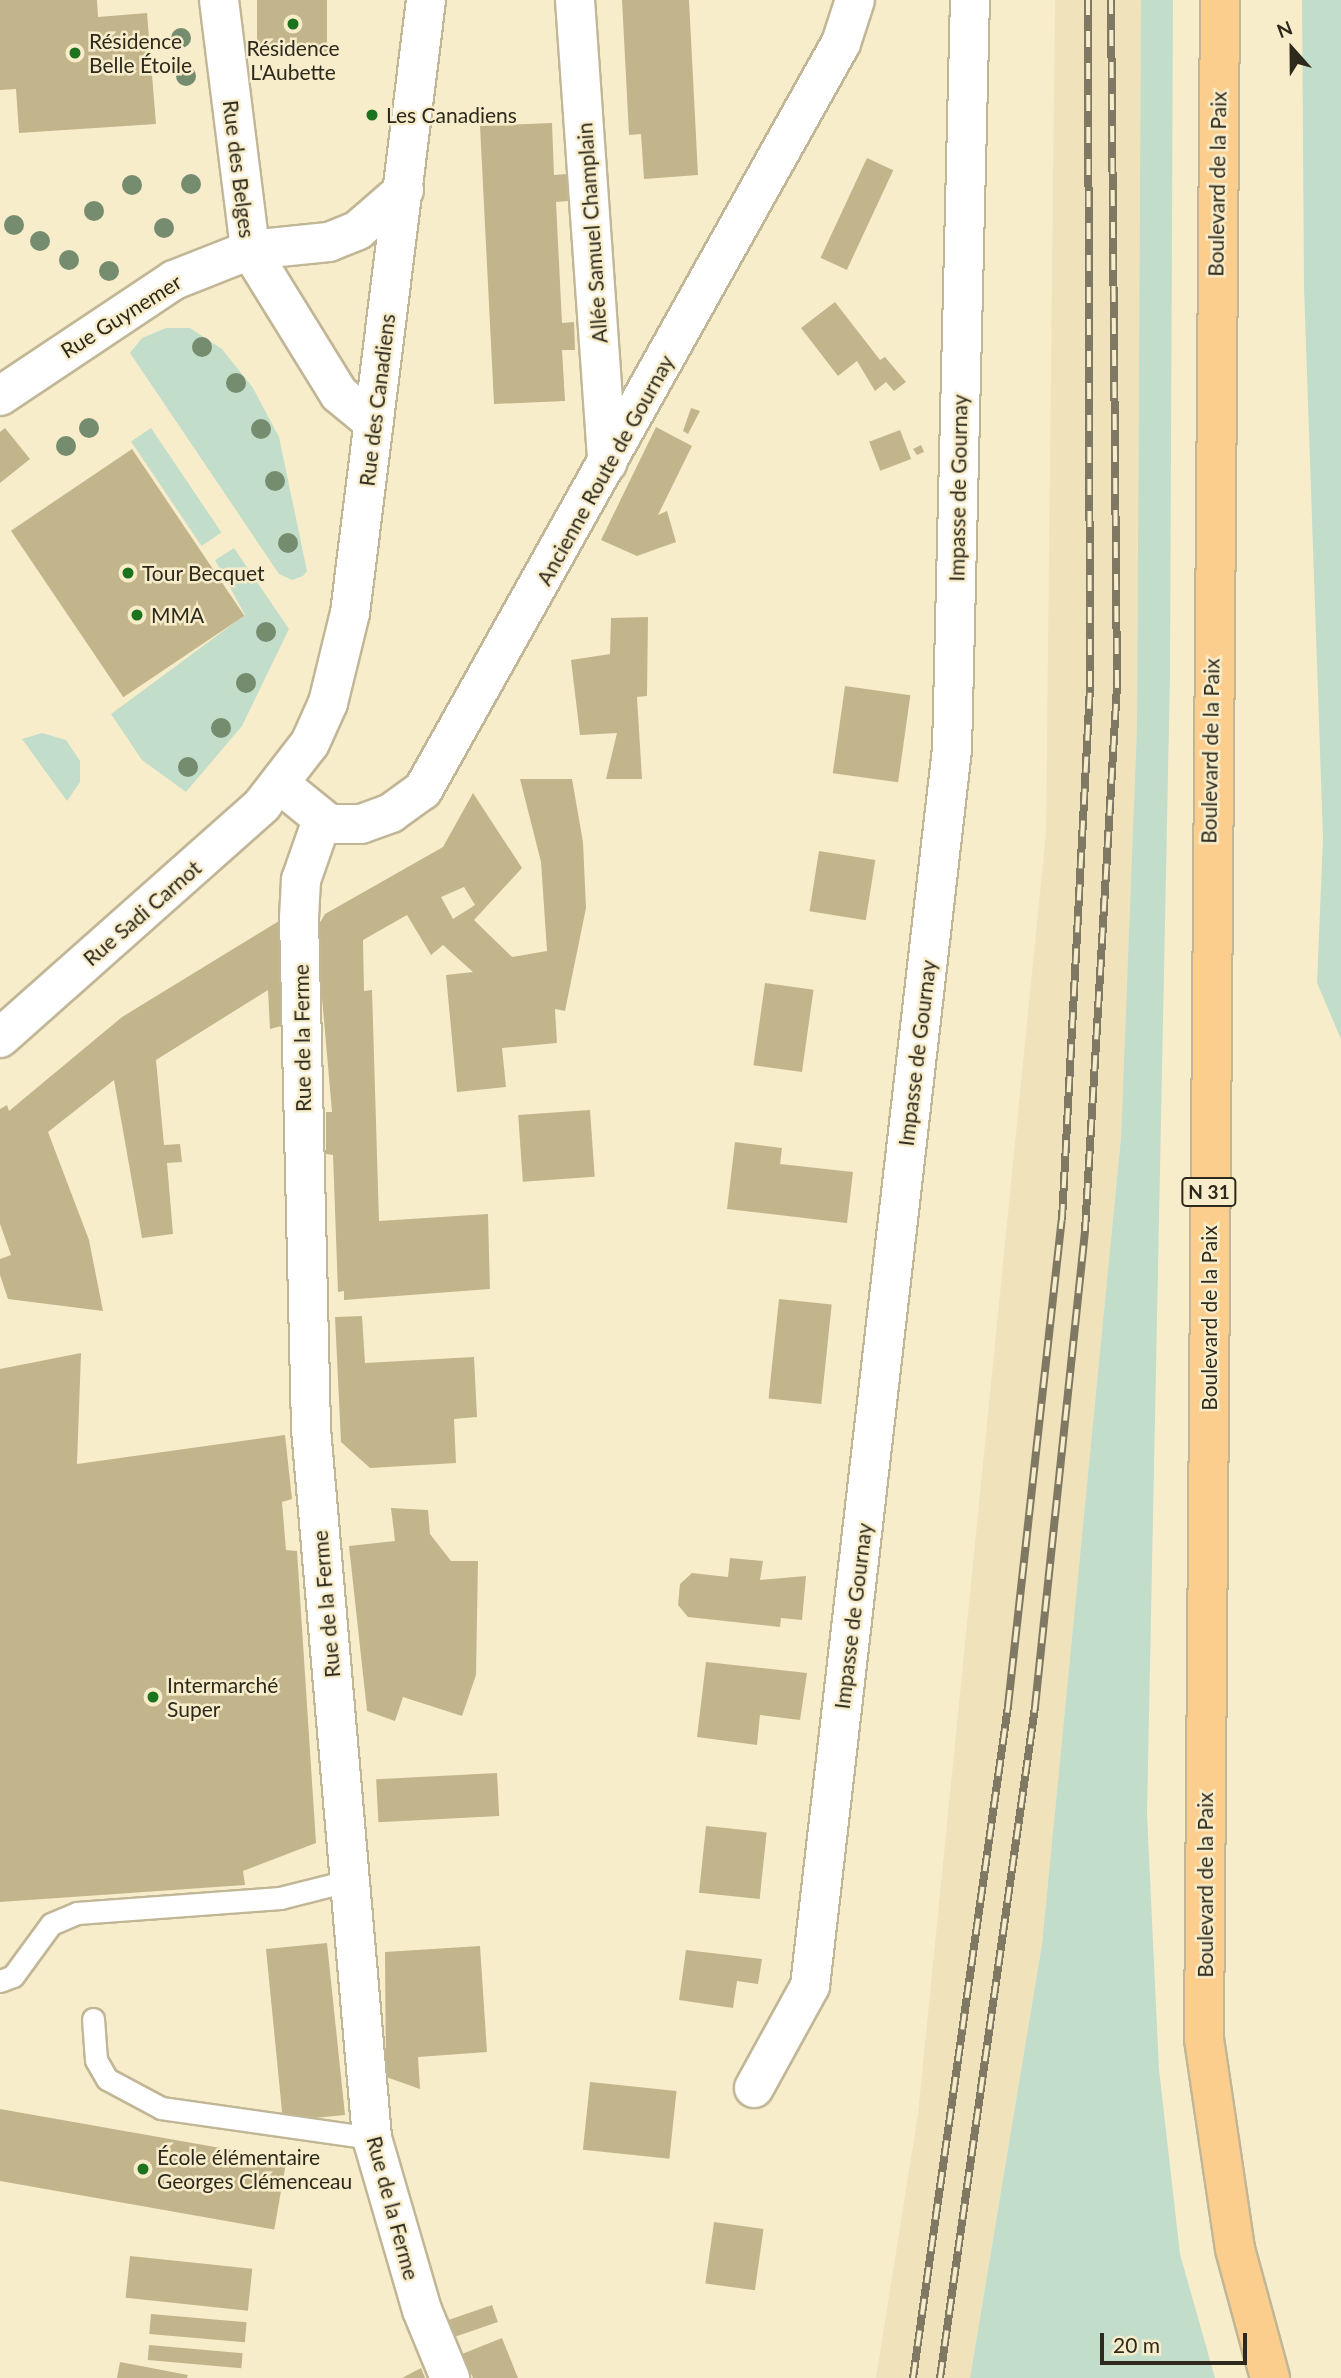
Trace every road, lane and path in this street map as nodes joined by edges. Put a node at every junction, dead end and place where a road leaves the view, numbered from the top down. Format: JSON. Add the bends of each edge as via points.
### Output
{"nodes":[{"id":1,"x":219,"y":0,"type":"edge"},
{"id":2,"x":426,"y":0,"type":"edge"},
{"id":3,"x":575,"y":0,"type":"edge"},
{"id":4,"x":855,"y":0,"type":"edge"},
{"id":5,"x":970,"y":0,"type":"edge"},
{"id":6,"x":1220,"y":0,"type":"edge"},
{"id":7,"x":404,"y":190,"type":"junction"},
{"id":8,"x":250,"y":250,"type":"junction"},
{"id":9,"x":0,"y":396,"type":"edge"},
{"id":10,"x":374,"y":424,"type":"junction"},
{"id":11,"x":607,"y":465,"type":"junction"},
{"id":12,"x":281,"y":785,"type":"junction"},
{"id":13,"x":322,"y":820,"type":"junction"},
{"id":14,"x":0,"y":1038,"type":"edge"},
{"id":15,"x":351,"y":1880,"type":"junction"},
{"id":16,"x":0,"y":1981,"type":"edge"},
{"id":17,"x":93,"y":2019,"type":"dead end"},
{"id":18,"x":754,"y":2088,"type":"dead end"},
{"id":19,"x":372,"y":2138,"type":"junction"},
{"id":20,"x":450,"y":2378,"type":"edge"},
{"id":21,"x":1270,"y":2378,"type":"edge"}],
"edges":[{"from":1,"to":8,"type":"street","name":"Rue des Belges"},
{"from":2,"to":7,"type":"street","name":"Rue des Canadiens"},
{"from":3,"to":11,"type":"street","name":"Allée Samuel Champlain"},
{"from":4,"to":11,"type":"street","name":"Ancienne Route de Gournay","via":[[841,43]]},
{"from":5,"to":18,"type":"street","name":"Impasse de Gournay","via":[[952,750],[810,1986]]},
{"from":6,"to":21,"type":"main road","name":"Boulevard de la Paix","number":"N 31","via":[[1204,2039],[1235,2249]]},
{"from":7,"to":8,"type":"street","name":"Rue Guynemer","via":[[358,230],[329,242]]},
{"from":7,"to":10,"type":"street","name":"Rue des Canadiens"},
{"from":8,"to":9,"type":"street","name":"Rue Guynemer","via":[[174,280]]},
{"from":8,"to":10,"type":"street","name":"Rue des Belges","via":[[338,394]]},
{"from":10,"to":12,"type":"street","name":"Rue des Canadiens","via":[[341,662],[310,743]]},
{"from":11,"to":13,"type":"street","name":"Ancienne Route de Gournay","via":[[424,790],[361,824]]},
{"from":12,"to":13,"type":"street"},
{"from":12,"to":14,"type":"street","name":"Rue Sadi Carnot"},
{"from":13,"to":15,"type":"street","name":"Rue de la Ferme","via":[[303,872],[299,918],[311,1429]]},
{"from":15,"to":16,"type":"lane","via":[[281,1898],[77,1913],[51,1924],[13,1976]]},
{"from":15,"to":19,"type":"street","name":"Rue de la Ferme"},
{"from":17,"to":19,"type":"lane","via":[[96,2060],[107,2079],[161,2108]]},
{"from":19,"to":20,"type":"street","name":"Rue de la Ferme","via":[[422,2309]]}]}
